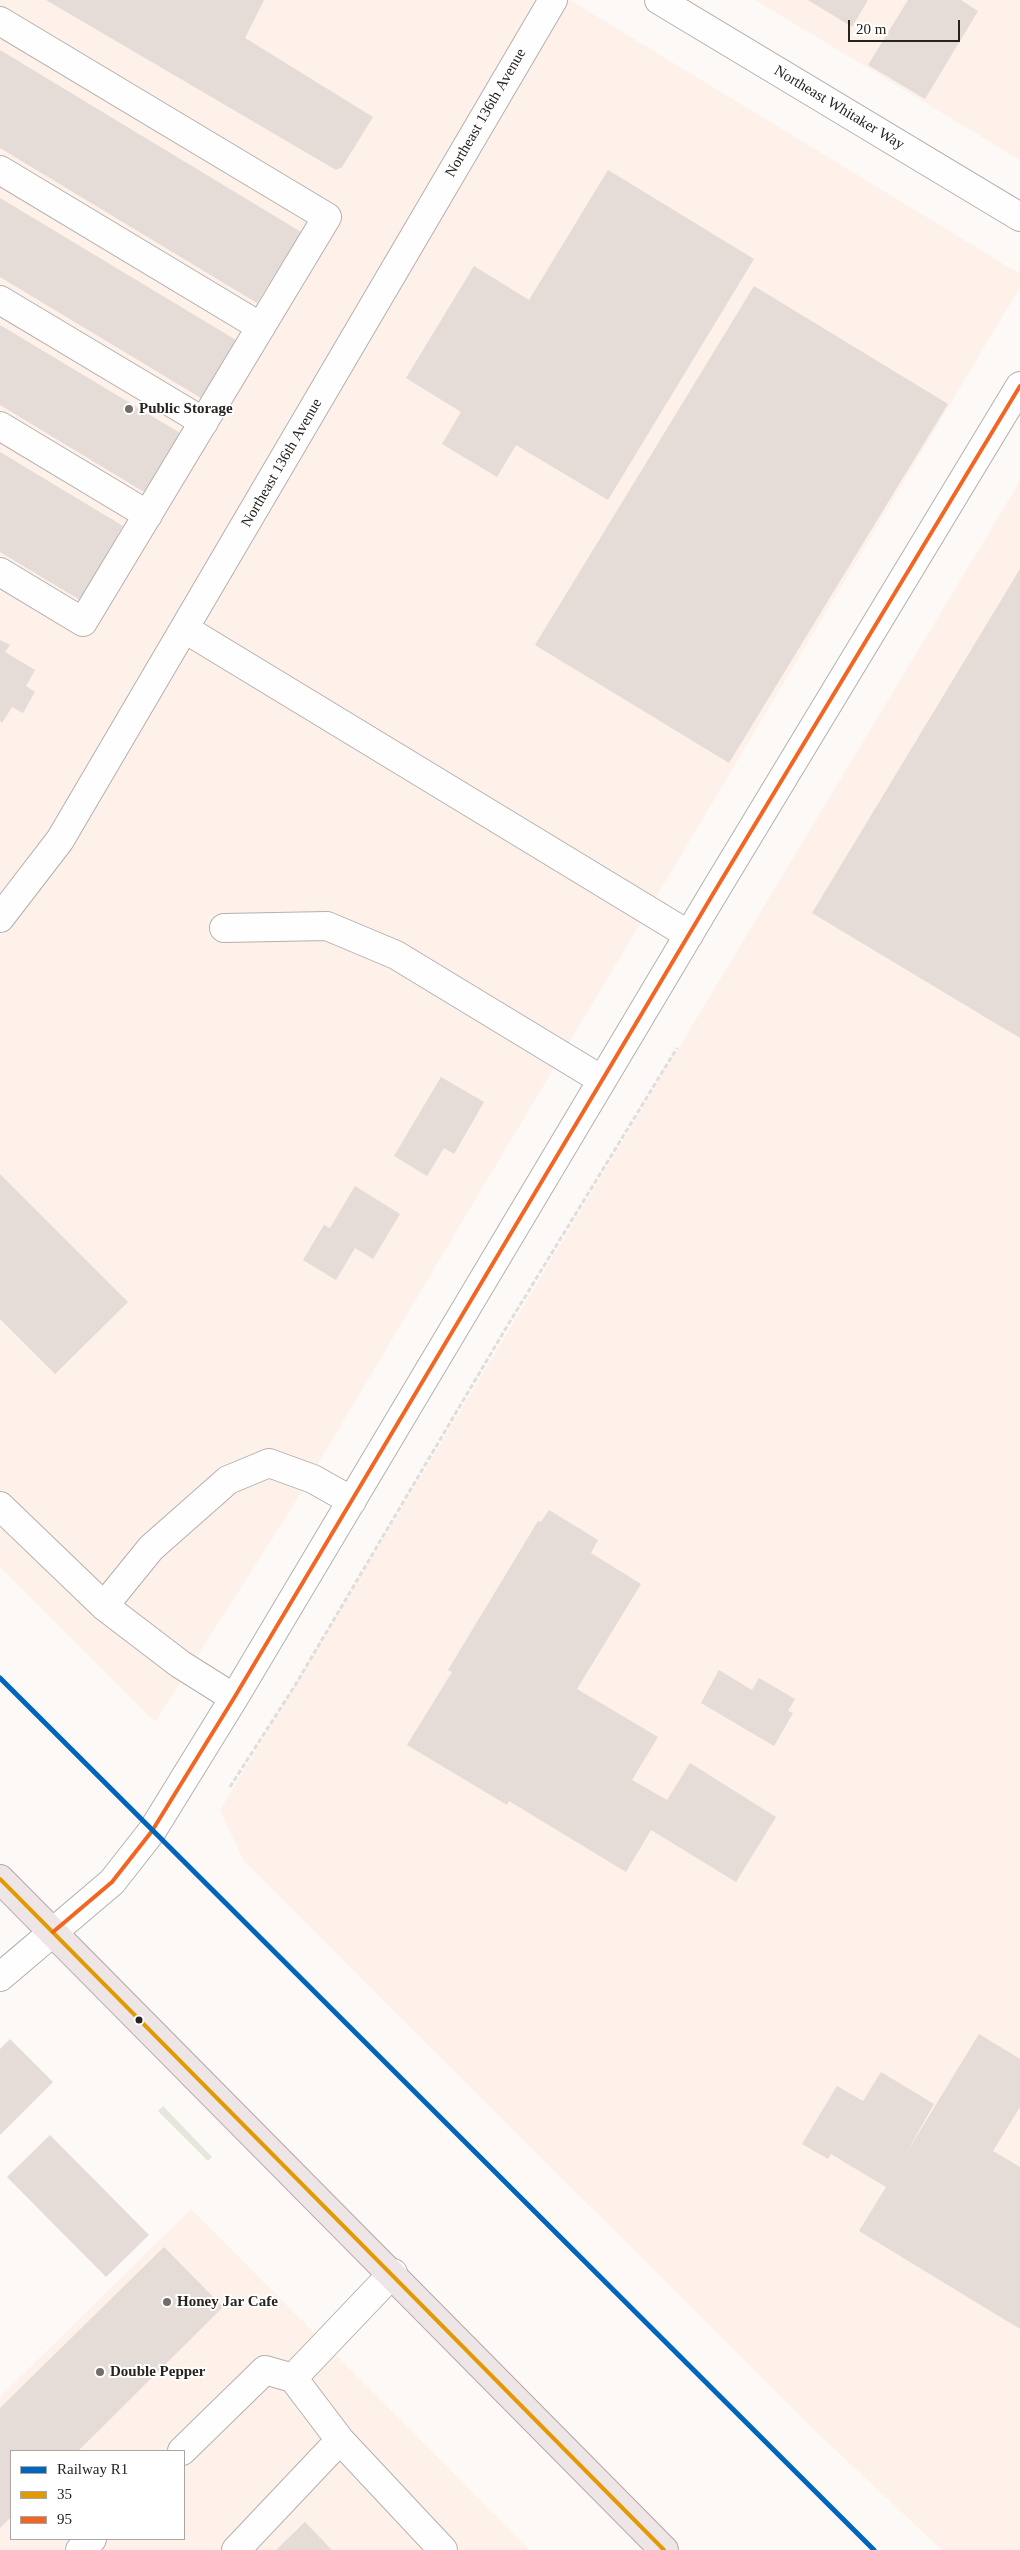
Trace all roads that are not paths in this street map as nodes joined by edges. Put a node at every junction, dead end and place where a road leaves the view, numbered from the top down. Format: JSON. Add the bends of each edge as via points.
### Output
{"nodes":[{"id":1,"x":552,"y":0,"type":"edge"},
{"id":2,"x":659,"y":0,"type":"edge"},
{"id":3,"x":0,"y":21,"type":"edge"},
{"id":4,"x":0,"y":170,"type":"edge"},
{"id":5,"x":1020,"y":217,"type":"edge"},
{"id":6,"x":0,"y":300,"type":"edge"},
{"id":7,"x":261,"y":327,"type":"junction"},
{"id":8,"x":1020,"y":386,"type":"edge"},
{"id":9,"x":204,"y":422,"type":"junction"},
{"id":10,"x":0,"y":426,"type":"edge"},
{"id":11,"x":148,"y":515,"type":"junction"},
{"id":12,"x":0,"y":572,"type":"edge"},
{"id":13,"x":185,"y":628,"type":"junction"},
{"id":14,"x":0,"y":918,"type":"edge"},
{"id":15,"x":224,"y":928,"type":"dead end"},
{"id":16,"x":689,"y":935,"type":"junction"},
{"id":17,"x":602,"y":1080,"type":"junction"},
{"id":18,"x":352,"y":1501,"type":"junction"},
{"id":19,"x":0,"y":1506,"type":"edge"},
{"id":20,"x":104,"y":1606,"type":"junction"},
{"id":21,"x":234,"y":1698,"type":"junction"},
{"id":22,"x":0,"y":1879,"type":"edge"},
{"id":23,"x":53,"y":1932,"type":"junction"},
{"id":24,"x":0,"y":1977,"type":"edge"},
{"id":25,"x":393,"y":2273,"type":"junction"},
{"id":26,"x":293,"y":2378,"type":"junction"},
{"id":27,"x":340,"y":2440,"type":"junction"},
{"id":28,"x":183,"y":2450,"type":"edge"},
{"id":29,"x":91,"y":2540,"type":"edge"},
{"id":30,"x":653,"y":2546,"type":"edge"},
{"id":31,"x":80,"y":2550,"type":"edge"},
{"id":32,"x":236,"y":2550,"type":"edge"},
{"id":33,"x":443,"y":2550,"type":"edge"}],
"edges":[{"from":1,"to":13,"type":"street","name":"Northeast 136th Avenue"},
{"from":2,"to":5,"type":"street","name":"Northeast Whitaker Way"},
{"from":3,"to":7,"type":"street","via":[[327,217]]},
{"from":4,"to":7,"type":"street"},
{"from":6,"to":9,"type":"street"},
{"from":7,"to":9,"type":"street"},
{"from":8,"to":16,"type":"street"},
{"from":9,"to":11,"type":"street"},
{"from":10,"to":11,"type":"street"},
{"from":11,"to":12,"type":"street","via":[[83,622]]},
{"from":13,"to":14,"type":"street","name":"Northeast 136th Avenue","via":[[60,840]]},
{"from":13,"to":16,"type":"street"},
{"from":15,"to":17,"type":"street","via":[[327,926],[396,955]]},
{"from":16,"to":17,"type":"street"},
{"from":17,"to":18,"type":"street"},
{"from":18,"to":20,"type":"street","via":[[313,1479],[269,1463],[228,1480],[151,1548]]},
{"from":18,"to":21,"type":"street"},
{"from":19,"to":20,"type":"street"},
{"from":20,"to":21,"type":"street","via":[[180,1664]]},
{"from":21,"to":23,"type":"street","via":[[152,1831],[112,1882]]},
{"from":22,"to":23,"type":"main road"},
{"from":23,"to":24,"type":"street"},
{"from":23,"to":25,"type":"main road"},
{"from":25,"to":26,"type":"street"},
{"from":25,"to":30,"type":"main road"},
{"from":26,"to":27,"type":"street"},
{"from":26,"to":28,"type":"street","via":[[265,2370]]},
{"from":27,"to":32,"type":"street"},
{"from":27,"to":33,"type":"street"},
{"from":29,"to":31,"type":"street"}]}
